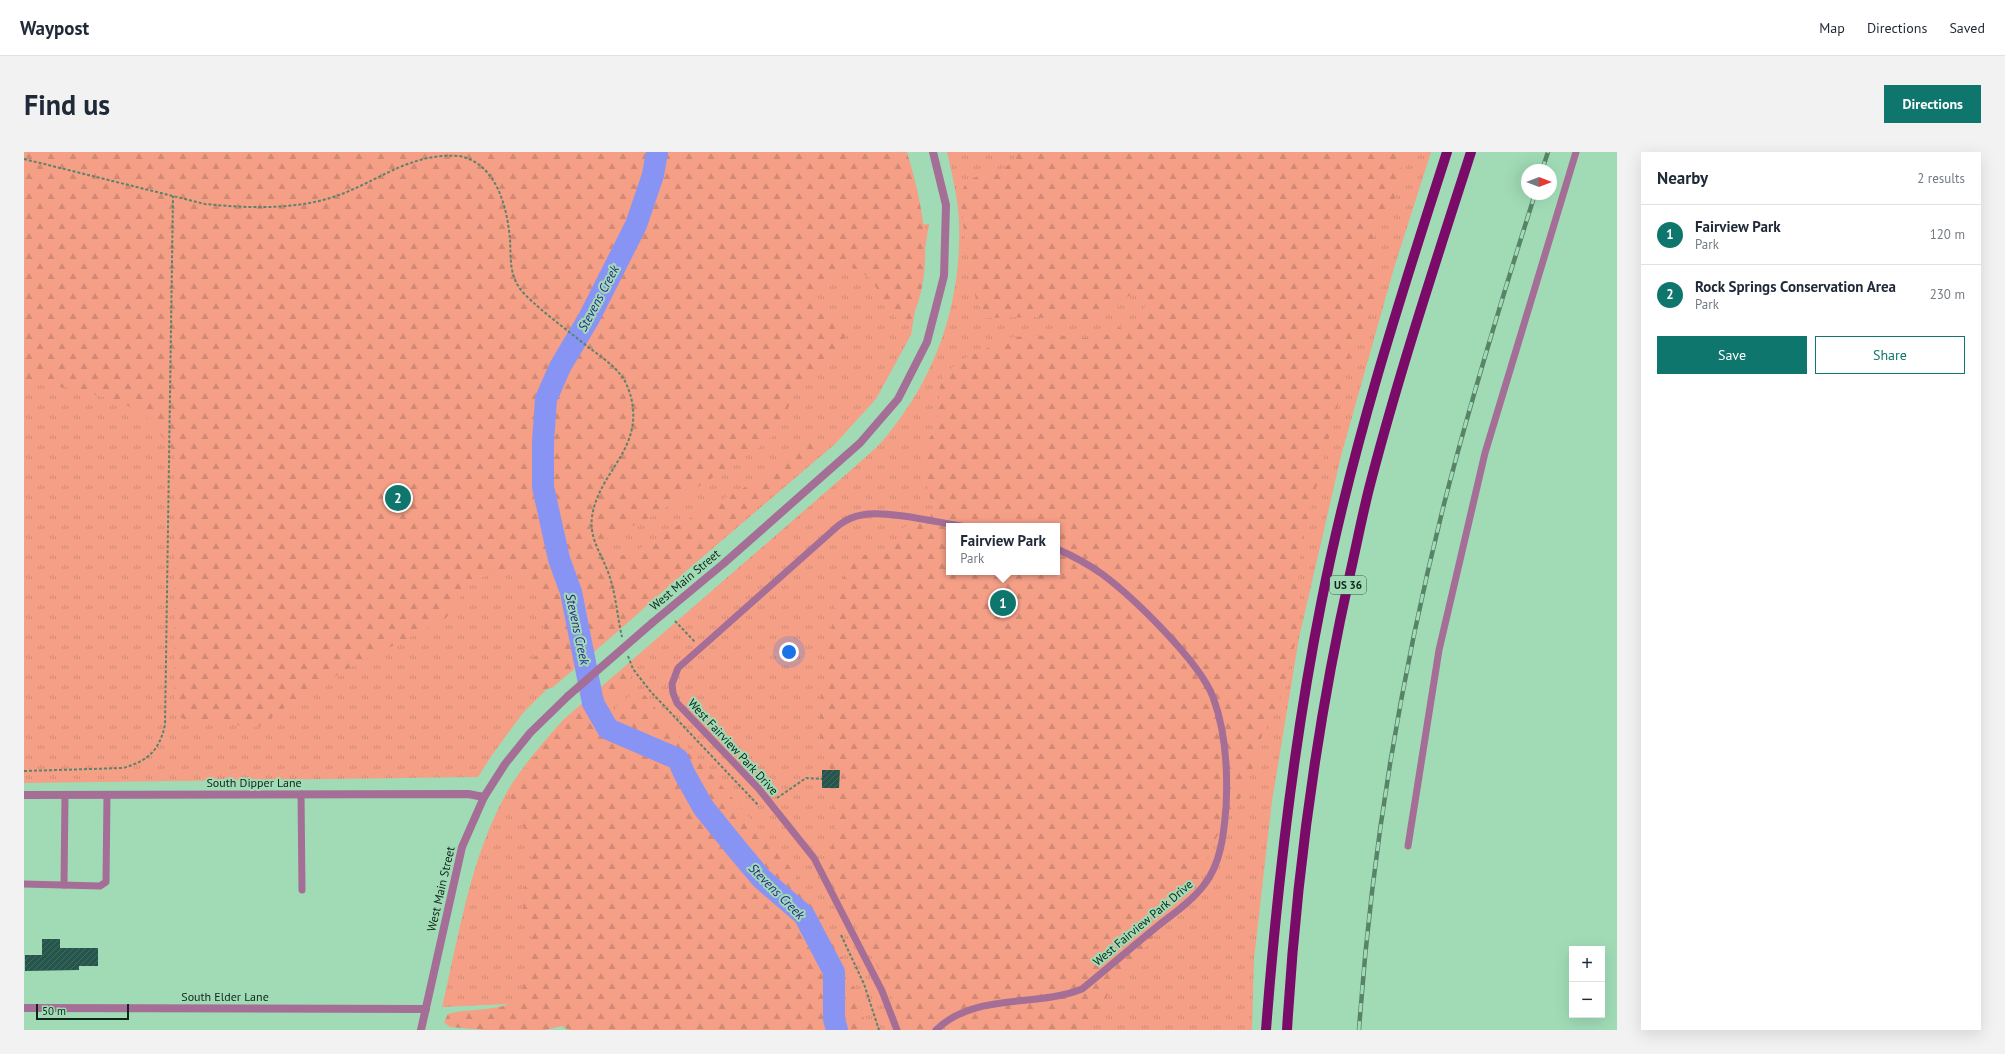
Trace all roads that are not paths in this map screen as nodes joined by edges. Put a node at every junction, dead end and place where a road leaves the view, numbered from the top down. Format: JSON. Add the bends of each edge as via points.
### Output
{"nodes":[{"id":1,"x":934,"y":152,"type":"edge"},
{"id":2,"x":1447,"y":152,"type":"edge"},
{"id":3,"x":1471,"y":152,"type":"edge"},
{"id":4,"x":1576,"y":152,"type":"edge"},
{"id":5,"x":946,"y":524,"type":"edge"},
{"id":6,"x":1060,"y":550,"type":"edge"},
{"id":7,"x":301,"y":794,"type":"junction"},
{"id":8,"x":24,"y":795,"type":"edge"},
{"id":9,"x":65,"y":795,"type":"junction"},
{"id":10,"x":107,"y":795,"type":"junction"},
{"id":11,"x":484,"y":797,"type":"junction"},
{"id":12,"x":1408,"y":846,"type":"dead end"},
{"id":13,"x":24,"y":884,"type":"edge"},
{"id":14,"x":64,"y":885,"type":"junction"},
{"id":15,"x":302,"y":890,"type":"dead end"},
{"id":16,"x":24,"y":1008,"type":"edge"},
{"id":17,"x":426,"y":1009,"type":"junction"},
{"id":18,"x":421,"y":1030,"type":"edge"},
{"id":19,"x":897,"y":1030,"type":"edge"},
{"id":20,"x":936,"y":1030,"type":"edge"},
{"id":21,"x":1266,"y":1030,"type":"edge"},
{"id":22,"x":1287,"y":1030,"type":"edge"}],
"edges":[{"from":1,"to":11,"type":"street","name":"West Main Street","bridge":true,"via":[[946,206],[944,276],[927,342],[898,398],[860,443],[568,696],[530,733],[505,764]]},
{"from":2,"to":21,"type":"main road","number":"US 36","via":[[1362,428],[1321,602],[1292,779],[1274,933]]},
{"from":3,"to":22,"type":"main road","number":"US 36","via":[[1407,354],[1370,482],[1342,612],[1321,720],[1295,932]]},
{"from":4,"to":12,"type":"lane","via":[[1485,453],[1439,650]]},
{"from":5,"to":19,"type":"lane","name":"West Fairview Park Drive","via":[[877,514],[862,514],[850,518],[678,668],[672,684],[677,703],[771,803],[817,862],[882,991]]},
{"from":6,"to":20,"type":"lane","name":"West Fairview Park Drive","via":[[1101,573],[1124,591],[1177,645],[1212,695],[1224,741],[1226,762],[1227,790],[1222,844],[1214,870],[1204,885],[1185,904],[1082,989],[1049,998],[974,1008],[958,1014]]},
{"from":7,"to":10,"type":"street","name":"South Dipper Lane"},
{"from":7,"to":11,"type":"street","name":"South Dipper Lane","via":[[468,794]]},
{"from":7,"to":15,"type":"lane"},
{"from":8,"to":9,"type":"street","name":"South Dipper Lane"},
{"from":9,"to":10,"type":"street","name":"South Dipper Lane"},
{"from":9,"to":14,"type":"lane"},
{"from":10,"to":14,"type":"lane","via":[[106,882],[100,886]]},
{"from":11,"to":17,"type":"street","name":"West Main Street","via":[[462,847]]},
{"from":13,"to":14,"type":"lane"},
{"from":16,"to":17,"type":"street","name":"South Elder Lane"},
{"from":17,"to":18,"type":"street","name":"West Main Street"}]}
